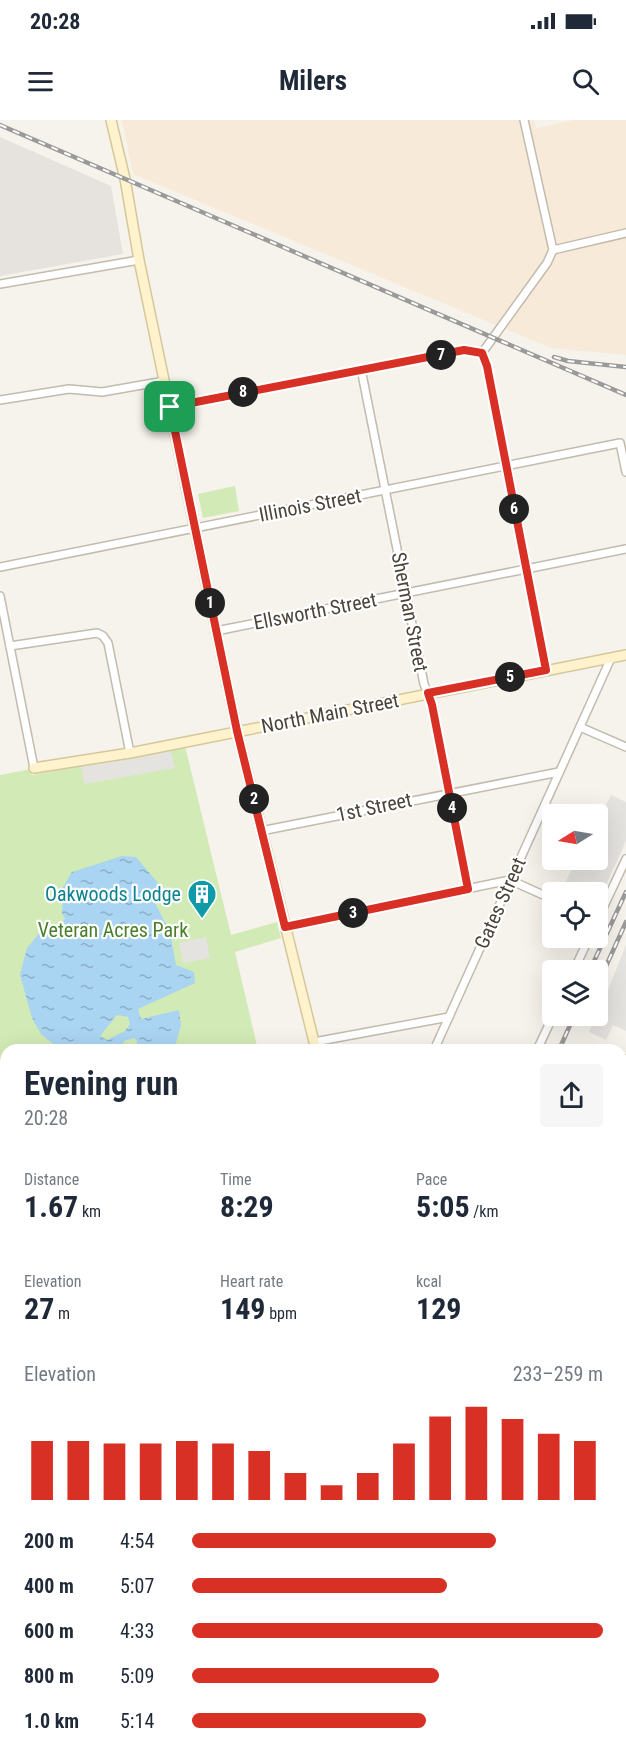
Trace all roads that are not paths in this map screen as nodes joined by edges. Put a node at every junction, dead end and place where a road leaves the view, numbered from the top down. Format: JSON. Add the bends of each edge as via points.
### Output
{"nodes":[{"id":1,"x":110,"y":120,"type":"edge"},
{"id":2,"x":524,"y":120,"type":"edge"},
{"id":3,"x":626,"y":233,"type":"edge"},
{"id":4,"x":553,"y":249,"type":"junction"},
{"id":5,"x":139,"y":260,"type":"junction"},
{"id":6,"x":0,"y":284,"type":"edge"},
{"id":7,"x":482,"y":353,"type":"junction"},
{"id":8,"x":361,"y":369,"type":"junction"},
{"id":9,"x":165,"y":381,"type":"junction"},
{"id":10,"x":0,"y":400,"type":"edge"},
{"id":11,"x":170,"y":407,"type":"junction"},
{"id":12,"x":506,"y":466,"type":"junction"},
{"id":13,"x":626,"y":472,"type":"edge"},
{"id":14,"x":386,"y":490,"type":"junction"},
{"id":15,"x":195,"y":528,"type":"junction"},
{"id":16,"x":626,"y":549,"type":"edge"},
{"id":17,"x":0,"y":567,"type":"edge"},
{"id":18,"x":526,"y":569,"type":"junction"},
{"id":19,"x":406,"y":593,"type":"junction"},
{"id":20,"x":0,"y":596,"type":"edge"},
{"id":21,"x":216,"y":631,"type":"junction"},
{"id":22,"x":10,"y":646,"type":"junction"},
{"id":23,"x":626,"y":655,"type":"edge"},
{"id":24,"x":611,"y":658,"type":"junction"},
{"id":25,"x":546,"y":670,"type":"junction"},
{"id":26,"x":428,"y":693,"type":"junction"},
{"id":27,"x":580,"y":727,"type":"junction"},
{"id":28,"x":237,"y":731,"type":"junction"},
{"id":29,"x":626,"y":747,"type":"edge"},
{"id":30,"x":130,"y":753,"type":"junction"},
{"id":31,"x":34,"y":768,"type":"joint"},
{"id":32,"x":559,"y":772,"type":"junction"},
{"id":33,"x":449,"y":792,"type":"junction"},
{"id":34,"x":261,"y":831,"type":"junction"},
{"id":35,"x":626,"y":859,"type":"edge"},
{"id":36,"x":510,"y":880,"type":"junction"},
{"id":37,"x":468,"y":889,"type":"junction"},
{"id":38,"x":542,"y":894,"type":"edge"},
{"id":39,"x":608,"y":896,"type":"edge"},
{"id":40,"x":285,"y":927,"type":"junction"},
{"id":41,"x":449,"y":1017,"type":"junction"},
{"id":42,"x":548,"y":1026,"type":"edge"},
{"id":43,"x":314,"y":1044,"type":"edge"},
{"id":44,"x":324,"y":1044,"type":"edge"},
{"id":45,"x":437,"y":1044,"type":"edge"},
{"id":46,"x":540,"y":1044,"type":"edge"}],
"edges":[{"from":1,"to":5,"type":"main road"},
{"from":2,"to":4,"type":"street"},
{"from":3,"to":4,"type":"street"},
{"from":4,"to":7,"type":"street"},
{"from":5,"to":6,"type":"street"},
{"from":5,"to":9,"type":"main road"},
{"from":7,"to":8,"type":"street","via":[[464,350]]},
{"from":7,"to":12,"type":"street"},
{"from":8,"to":11,"type":"street"},
{"from":8,"to":14,"type":"street","name":"Sherman Street"},
{"from":9,"to":10,"type":"street","via":[[102,392],[69,389]]},
{"from":9,"to":11,"type":"main road"},
{"from":11,"to":15,"type":"main road"},
{"from":12,"to":13,"type":"street","name":"Illinois Street","via":[[620,443]]},
{"from":12,"to":14,"type":"street","name":"Illinois Street"},
{"from":12,"to":18,"type":"street"},
{"from":14,"to":15,"type":"street","name":"Illinois Street"},
{"from":14,"to":19,"type":"street","name":"Sherman Street"},
{"from":15,"to":17,"type":"street","name":"Illinois Street"},
{"from":15,"to":21,"type":"main road"},
{"from":16,"to":18,"type":"street","name":"Ellsworth Street"},
{"from":18,"to":19,"type":"street","name":"Ellsworth Street"},
{"from":18,"to":25,"type":"street"},
{"from":19,"to":21,"type":"street","name":"Ellsworth Street"},
{"from":19,"to":26,"type":"street","name":"Sherman Street"},
{"from":20,"to":22,"type":"street"},
{"from":21,"to":28,"type":"main road"},
{"from":22,"to":30,"type":"street","via":[[97,633],[103,636],[108,643]]},
{"from":22,"to":31,"type":"street"},
{"from":23,"to":24,"type":"main road","name":"North Main Street"},
{"from":24,"to":25,"type":"main road","name":"North Main Street"},
{"from":24,"to":27,"type":"street","name":"Gates Street"},
{"from":25,"to":26,"type":"main road","name":"North Main Street"},
{"from":26,"to":28,"type":"main road","name":"North Main Street"},
{"from":26,"to":33,"type":"street","name":"Sherman Street"},
{"from":27,"to":29,"type":"street"},
{"from":27,"to":32,"type":"street","name":"Gates Street"},
{"from":28,"to":30,"type":"main road","name":"North Main Street"},
{"from":28,"to":34,"type":"main road"},
{"from":30,"to":31,"type":"main road","name":"North Main Street"},
{"from":32,"to":33,"type":"street","name":"1st Street"},
{"from":32,"to":36,"type":"street","name":"Gates Street"},
{"from":33,"to":34,"type":"street","name":"1st Street"},
{"from":33,"to":37,"type":"street","name":"Sherman Street"},
{"from":34,"to":40,"type":"main road"},
{"from":35,"to":39,"type":"street"},
{"from":36,"to":37,"type":"street"},
{"from":36,"to":38,"type":"street"},
{"from":36,"to":41,"type":"street","name":"Gates Street"},
{"from":37,"to":40,"type":"street"},
{"from":40,"to":43,"type":"main road"},
{"from":41,"to":44,"type":"street"},
{"from":41,"to":45,"type":"street","name":"Gates Street"},
{"from":42,"to":46,"type":"street"}]}
